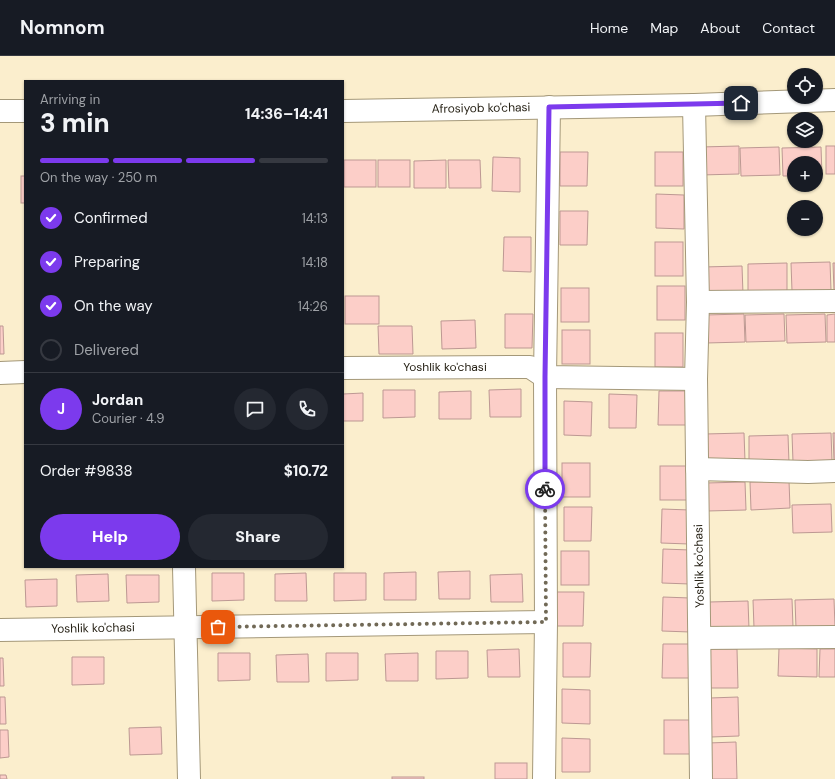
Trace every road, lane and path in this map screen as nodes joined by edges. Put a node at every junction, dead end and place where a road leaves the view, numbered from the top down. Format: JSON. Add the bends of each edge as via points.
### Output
{"nodes":[{"id":1,"x":835,"y":100,"type":"edge"},
{"id":2,"x":694,"y":105,"type":"junction"},
{"id":3,"x":549,"y":107,"type":"junction"},
{"id":4,"x":0,"y":111,"type":"edge"},
{"id":5,"x":24,"y":111,"type":"edge"},
{"id":6,"x":344,"y":111,"type":"edge"},
{"id":7,"x":835,"y":301,"type":"edge"},
{"id":8,"x":698,"y":302,"type":"junction"},
{"id":9,"x":344,"y":368,"type":"edge"},
{"id":10,"x":24,"y":372,"type":"edge"},
{"id":11,"x":0,"y":373,"type":"edge"},
{"id":12,"x":545,"y":377,"type":"junction"},
{"id":13,"x":696,"y":379,"type":"junction"},
{"id":14,"x":697,"y":469,"type":"junction"},
{"id":15,"x":835,"y":471,"type":"edge"},
{"id":16,"x":184,"y":568,"type":"edge"},
{"id":17,"x":546,"y":622,"type":"junction"},
{"id":18,"x":186,"y":627,"type":"junction"},
{"id":19,"x":0,"y":630,"type":"edge"},
{"id":20,"x":835,"y":637,"type":"edge"},
{"id":21,"x":700,"y":638,"type":"junction"},
{"id":22,"x":189,"y":779,"type":"edge"},
{"id":23,"x":544,"y":779,"type":"edge"},
{"id":24,"x":701,"y":779,"type":"edge"}],
"edges":[{"from":1,"to":2,"type":"street","name":"Afrosiyob ko'chasi"},
{"from":2,"to":3,"type":"street","name":"Afrosiyob ko'chasi"},
{"from":2,"to":8,"type":"street","name":"Yoshlik ko'chasi"},
{"from":3,"to":6,"type":"street","name":"Afrosiyob ko'chasi"},
{"from":3,"to":12,"type":"street"},
{"from":4,"to":5,"type":"street"},
{"from":7,"to":8,"type":"street"},
{"from":8,"to":13,"type":"street","name":"Yoshlik ko'chasi"},
{"from":9,"to":12,"type":"street","name":"Yoshlik ko'chasi","via":[[530,367]]},
{"from":10,"to":11,"type":"street"},
{"from":12,"to":13,"type":"street","name":"Yoshlik ko'chasi"},
{"from":12,"to":17,"type":"street"},
{"from":13,"to":14,"type":"street","name":"Yoshlik ko'chasi"},
{"from":14,"to":15,"type":"street"},
{"from":14,"to":21,"type":"street","name":"Yoshlik ko'chasi"},
{"from":16,"to":18,"type":"street"},
{"from":17,"to":18,"type":"street","name":"Yoshlik ko'chasi"},
{"from":17,"to":23,"type":"street"},
{"from":18,"to":19,"type":"street","name":"Yoshlik ko'chasi"},
{"from":18,"to":22,"type":"street"},
{"from":20,"to":21,"type":"street"},
{"from":21,"to":24,"type":"street","name":"Yoshlik ko'chasi"}]}
